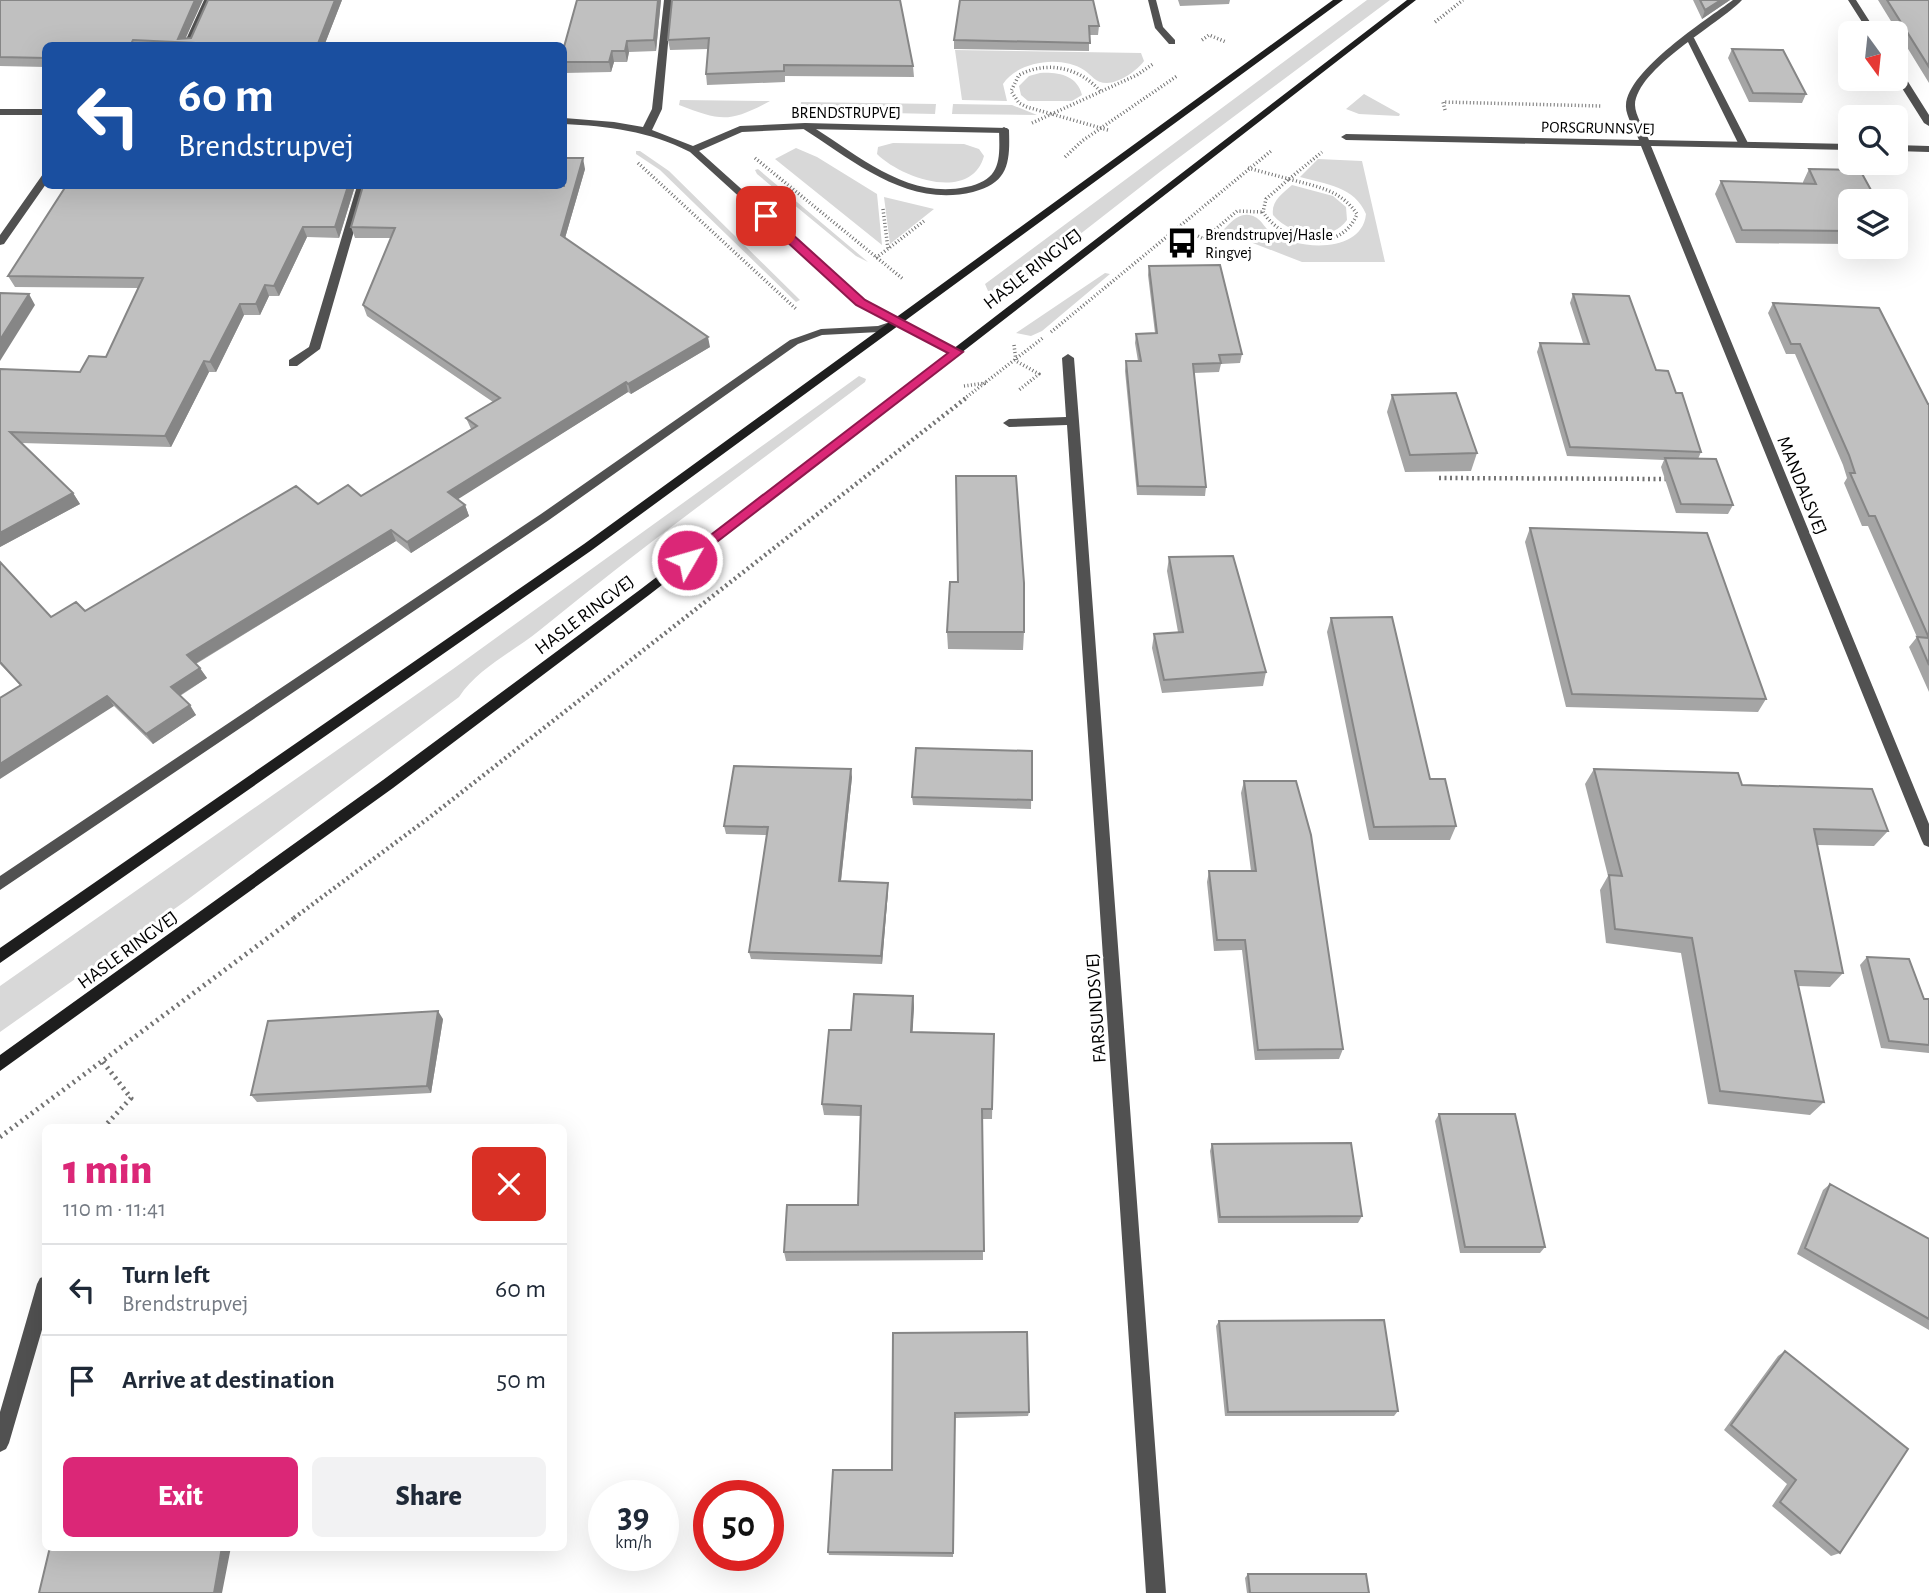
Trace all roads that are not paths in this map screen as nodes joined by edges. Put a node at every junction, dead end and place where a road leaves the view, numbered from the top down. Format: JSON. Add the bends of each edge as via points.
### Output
{"nodes":[{"id":1,"x":208,"y":0,"type":"edge"},
{"id":2,"x":668,"y":0,"type":"edge"},
{"id":3,"x":1152,"y":0,"type":"edge"},
{"id":4,"x":1339,"y":0,"type":"edge"},
{"id":5,"x":1412,"y":0,"type":"edge"},
{"id":6,"x":1738,"y":0,"type":"edge"},
{"id":7,"x":1852,"y":0,"type":"edge"},
{"id":8,"x":1865,"y":21,"type":"edge"},
{"id":9,"x":1690,"y":38,"type":"junction"},
{"id":10,"x":189,"y":42,"type":"edge"},
{"id":11,"x":1171,"y":42,"type":"dead end"},
{"id":12,"x":1908,"y":89,"type":"edge"},
{"id":13,"x":0,"y":111,"type":"edge"},
{"id":14,"x":42,"y":112,"type":"edge"},
{"id":15,"x":567,"y":121,"type":"edge"},
{"id":16,"x":1929,"y":122,"type":"edge"},
{"id":17,"x":805,"y":126,"type":"junction"},
{"id":18,"x":646,"y":131,"type":"junction"},
{"id":19,"x":1346,"y":137,"type":"road end"},
{"id":20,"x":1645,"y":143,"type":"junction"},
{"id":21,"x":1744,"y":145,"type":"junction"},
{"id":22,"x":1838,"y":148,"type":"edge"},
{"id":23,"x":1908,"y":148,"type":"edge"},
{"id":24,"x":1929,"y":149,"type":"edge"},
{"id":25,"x":693,"y":150,"type":"junction"},
{"id":26,"x":42,"y":182,"type":"edge"},
{"id":27,"x":361,"y":189,"type":"edge"},
{"id":28,"x":0,"y":242,"type":"edge"},
{"id":29,"x":899,"y":322,"type":"junction"},
{"id":30,"x":956,"y":352,"type":"junction"},
{"id":31,"x":1068,"y":358,"type":"dead end"},
{"id":32,"x":293,"y":363,"type":"dead end"},
{"id":33,"x":1073,"y":421,"type":"junction"},
{"id":34,"x":1009,"y":423,"type":"dead end"},
{"id":35,"x":1929,"y":841,"type":"edge"},
{"id":36,"x":0,"y":884,"type":"edge"},
{"id":37,"x":0,"y":956,"type":"edge"},
{"id":38,"x":0,"y":1064,"type":"edge"},
{"id":39,"x":42,"y":1298,"type":"edge"},
{"id":40,"x":0,"y":1443,"type":"edge"},
{"id":41,"x":1156,"y":1593,"type":"edge"}],
"edges":[{"from":1,"to":10,"type":"street"},
{"from":2,"to":18,"type":"street","via":[[657,109]]},
{"from":3,"to":11,"type":"street","via":[[1159,28]]},
{"from":4,"to":29,"type":"main road","name":"HASLE RINGVEJ"},
{"from":5,"to":30,"type":"main road","name":"HASLE RINGVEJ"},
{"from":6,"to":9,"type":"street"},
{"from":7,"to":8,"type":"street"},
{"from":9,"to":20,"type":"street","name":"MANDALSVEJ","via":[[1648,72],[1631,96],[1630,106]]},
{"from":9,"to":21,"type":"street"},
{"from":12,"to":16,"type":"street"},
{"from":13,"to":14,"type":"street"},
{"from":15,"to":18,"type":"street"},
{"from":17,"to":17,"type":"street","name":"BRENDSTRUPVEJ","via":[[907,187],[949,192],[977,187],[997,176],[1005,156],[1003,130]]},
{"from":17,"to":25,"type":"street","name":"BRENDSTRUPVEJ","via":[[740,129]]},
{"from":18,"to":25,"type":"street"},
{"from":19,"to":20,"type":"street","name":"PORSGRUNNSVEJ"},
{"from":20,"to":21,"type":"street","name":"PORSGRUNNSVEJ"},
{"from":20,"to":35,"type":"street","name":"MANDALSVEJ"},
{"from":21,"to":22,"type":"street","name":"PORSGRUNNSVEJ"},
{"from":23,"to":24,"type":"street"},
{"from":25,"to":29,"type":"street","via":[[861,302]]},
{"from":26,"to":28,"type":"street"},
{"from":27,"to":32,"type":"street","via":[[314,349]]},
{"from":29,"to":30,"type":"street"},
{"from":29,"to":36,"type":"street","name":"HASLE RINGVEJ","via":[[878,329],[821,332],[794,342],[545,517]]},
{"from":29,"to":37,"type":"main road","name":"HASLE RINGVEJ","via":[[588,547]]},
{"from":30,"to":38,"type":"main road","name":"HASLE RINGVEJ","via":[[634,601]]},
{"from":31,"to":33,"type":"street","name":"FARSUNDSVEJ"},
{"from":33,"to":34,"type":"street"},
{"from":33,"to":41,"type":"street","name":"FARSUNDSVEJ"},
{"from":39,"to":40,"type":"street"}]}
